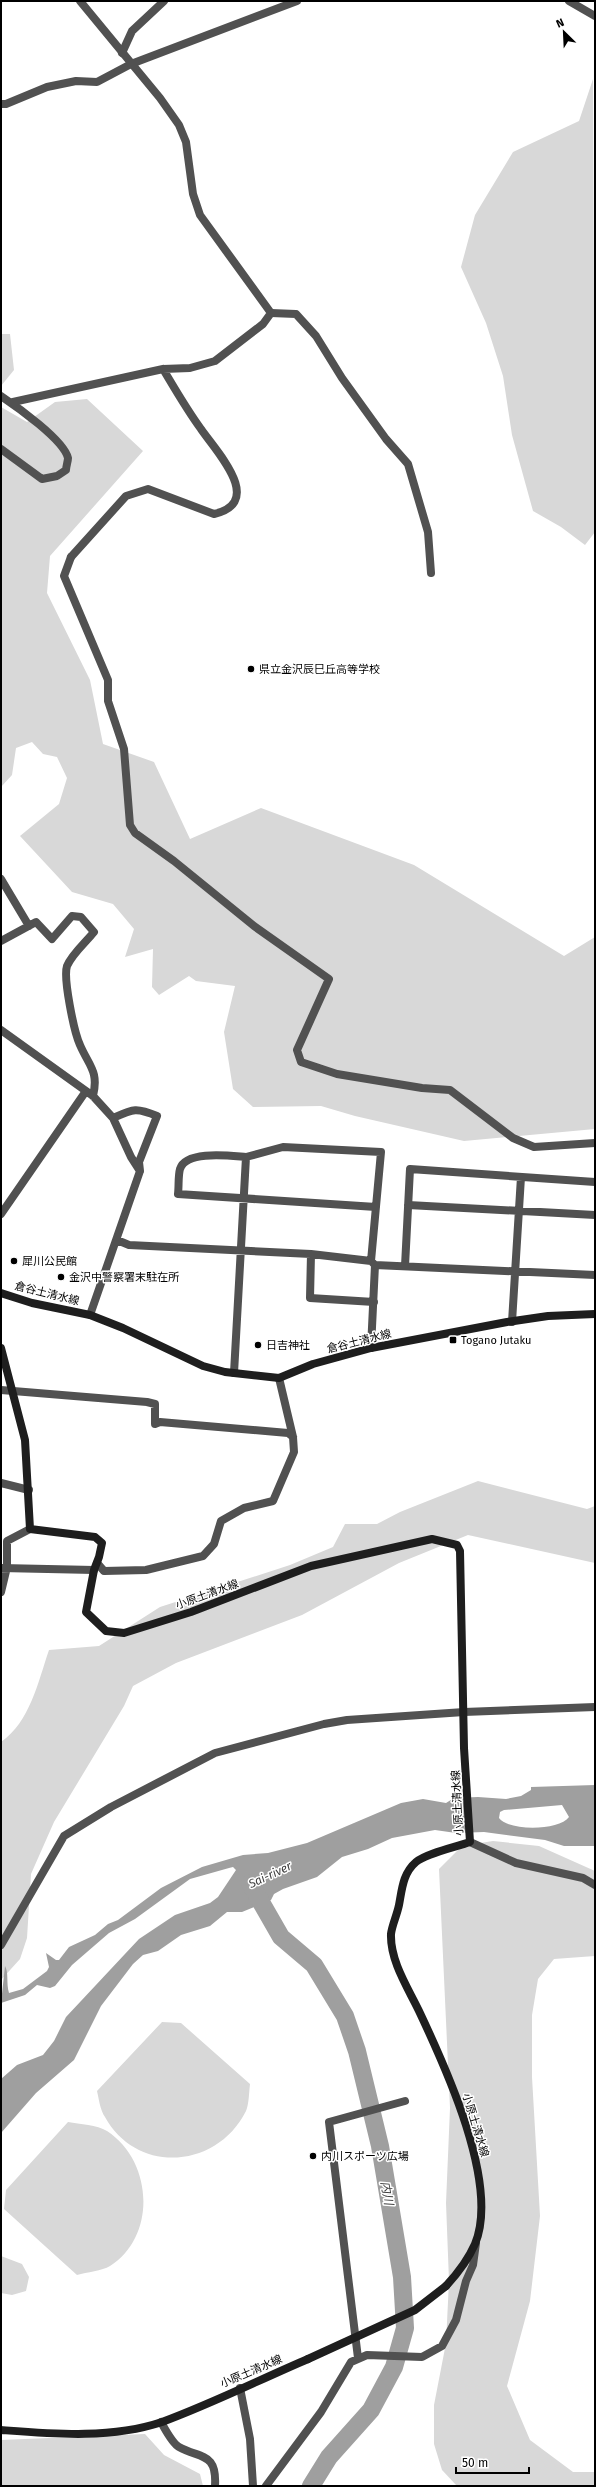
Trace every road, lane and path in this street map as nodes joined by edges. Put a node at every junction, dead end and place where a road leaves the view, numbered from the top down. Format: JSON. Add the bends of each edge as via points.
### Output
{"nodes":[{"id":1,"x":80,"y":1,"type":"edge"},
{"id":2,"x":164,"y":1,"type":"edge"},
{"id":3,"x":297,"y":1,"type":"edge"},
{"id":4,"x":569,"y":1,"type":"edge"},
{"id":5,"x":595,"y":16,"type":"edge"},
{"id":6,"x":122,"y":53,"type":"junction"},
{"id":7,"x":131,"y":64,"type":"junction"},
{"id":8,"x":1,"y":104,"type":"edge"},
{"id":9,"x":271,"y":313,"type":"junction"},
{"id":10,"x":163,"y":369,"type":"junction"},
{"id":11,"x":1,"y":396,"type":"edge"},
{"id":12,"x":13,"y":402,"type":"junction"},
{"id":13,"x":1,"y":449,"type":"edge"},
{"id":14,"x":431,"y":573,"type":"dead end"},
{"id":15,"x":1,"y":879,"type":"edge"},
{"id":16,"x":29,"y":926,"type":"junction"},
{"id":17,"x":1,"y":941,"type":"edge"},
{"id":18,"x":1,"y":1030,"type":"edge"},
{"id":19,"x":86,"y":1091,"type":"junction"},
{"id":20,"x":93,"y":1096,"type":"junction"},
{"id":21,"x":113,"y":1118,"type":"junction"},
{"id":22,"x":595,"y":1144,"type":"edge"},
{"id":23,"x":246,"y":1157,"type":"junction"},
{"id":24,"x":140,"y":1171,"type":"junction"},
{"id":25,"x":521,"y":1177,"type":"junction"},
{"id":26,"x":595,"y":1182,"type":"edge"},
{"id":27,"x":244,"y":1198,"type":"junction"},
{"id":28,"x":408,"y":1205,"type":"junction"},
{"id":29,"x":376,"y":1207,"type":"junction"},
{"id":30,"x":520,"y":1211,"type":"junction"},
{"id":31,"x":1,"y":1214,"type":"edge"},
{"id":32,"x":595,"y":1215,"type":"edge"},
{"id":33,"x":117,"y":1240,"type":"junction"},
{"id":34,"x":240,"y":1250,"type":"junction"},
{"id":35,"x":311,"y":1254,"type":"junction"},
{"id":36,"x":373,"y":1263,"type":"junction"},
{"id":37,"x":405,"y":1266,"type":"junction"},
{"id":38,"x":516,"y":1271,"type":"junction"},
{"id":39,"x":595,"y":1275,"type":"edge"},
{"id":40,"x":1,"y":1293,"type":"edge"},
{"id":41,"x":374,"y":1302,"type":"junction"},
{"id":42,"x":595,"y":1314,"type":"edge"},
{"id":43,"x":90,"y":1315,"type":"junction"},
{"id":44,"x":512,"y":1322,"type":"junction"},
{"id":45,"x":1,"y":1348,"type":"edge"},
{"id":46,"x":371,"y":1348,"type":"junction"},
{"id":47,"x":234,"y":1373,"type":"junction"},
{"id":48,"x":279,"y":1378,"type":"junction"},
{"id":49,"x":1,"y":1390,"type":"edge"},
{"id":50,"x":12,"y":1391,"type":"junction"},
{"id":51,"x":293,"y":1438,"type":"junction"},
{"id":52,"x":1,"y":1483,"type":"edge"},
{"id":53,"x":29,"y":1490,"type":"junction"},
{"id":54,"x":30,"y":1529,"type":"junction"},
{"id":55,"x":95,"y":1566,"type":"junction"},
{"id":56,"x":4,"y":1568,"type":"edge"},
{"id":57,"x":1,"y":1592,"type":"edge"},
{"id":58,"x":595,"y":1707,"type":"edge"},
{"id":59,"x":464,"y":1712,"type":"junction"},
{"id":60,"x":470,"y":1839,"type":"junction"},
{"id":61,"x":595,"y":1885,"type":"edge"},
{"id":62,"x":1,"y":1945,"type":"edge"},
{"id":63,"x":405,"y":2101,"type":"dead end"},
{"id":64,"x":476,"y":2243,"type":"junction"},
{"id":65,"x":358,"y":2358,"type":"junction"},
{"id":66,"x":240,"y":2388,"type":"junction"},
{"id":67,"x":161,"y":2422,"type":"junction"},
{"id":68,"x":1,"y":2430,"type":"edge"},
{"id":69,"x":214,"y":2486,"type":"edge"},
{"id":70,"x":253,"y":2486,"type":"edge"},
{"id":71,"x":266,"y":2486,"type":"edge"}],
"edges":[{"from":1,"to":6,"type":"street"},
{"from":2,"to":6,"type":"street","via":[[132,31]]},
{"from":3,"to":7,"type":"street"},
{"from":4,"to":5,"type":"street"},
{"from":6,"to":7,"type":"street"},
{"from":7,"to":8,"type":"street","via":[[97,82],[76,81],[47,86]]},
{"from":7,"to":9,"type":"street","via":[[179,125],[186,142],[200,215]]},
{"from":9,"to":10,"type":"street","via":[[263,324],[215,362],[190,368]]},
{"from":9,"to":14,"type":"street","via":[[296,314],[316,336],[381,433],[408,464],[428,532]]},
{"from":10,"to":12,"type":"street"},
{"from":10,"to":22,"type":"street","via":[[201,429],[228,464],[237,487],[234,503],[222,512],[214,514],[148,489],[138,490],[126,496],[71,557],[64,576],[108,680],[108,702],[124,749],[130,824],[135,833],[254,926],[329,979],[297,1050],[301,1062],[336,1074],[450,1090],[513,1138],[534,1147]]},
{"from":11,"to":12,"type":"street"},
{"from":12,"to":13,"type":"street","via":[[63,448],[68,459],[66,470],[57,476],[42,479]]},
{"from":15,"to":16,"type":"street"},
{"from":16,"to":17,"type":"street"},
{"from":16,"to":20,"type":"street","via":[[36,922],[52,938],[72,916],[81,917],[94,932],[67,967],[68,994],[79,1044],[94,1072],[96,1083]]},
{"from":18,"to":19,"type":"street"},
{"from":19,"to":20,"type":"street"},
{"from":19,"to":31,"type":"street"},
{"from":20,"to":21,"type":"street"},
{"from":21,"to":24,"type":"street"},
{"from":21,"to":24,"type":"street","via":[[133,1109],[156,1116],[139,1162]]},
{"from":23,"to":27,"type":"street"},
{"from":23,"to":27,"type":"street","via":[[212,1155],[188,1159],[180,1168],[178,1194]]},
{"from":23,"to":29,"type":"street","via":[[283,1147],[380,1152]]},
{"from":24,"to":33,"type":"street"},
{"from":25,"to":26,"type":"street"},
{"from":25,"to":28,"type":"street","via":[[410,1169]]},
{"from":25,"to":30,"type":"street"},
{"from":27,"to":29,"type":"street"},
{"from":27,"to":34,"type":"street"},
{"from":28,"to":30,"type":"street"},
{"from":28,"to":37,"type":"street"},
{"from":29,"to":36,"type":"street"},
{"from":30,"to":32,"type":"street"},
{"from":30,"to":38,"type":"street"},
{"from":33,"to":34,"type":"street","via":[[129,1244]]},
{"from":33,"to":43,"type":"street"},
{"from":34,"to":35,"type":"street"},
{"from":34,"to":47,"type":"street"},
{"from":35,"to":36,"type":"street"},
{"from":35,"to":41,"type":"street","via":[[310,1298]]},
{"from":36,"to":37,"type":"street"},
{"from":36,"to":41,"type":"street"},
{"from":37,"to":38,"type":"street"},
{"from":38,"to":39,"type":"street"},
{"from":38,"to":44,"type":"street"},
{"from":40,"to":43,"type":"main road","name":"倉谷土清水線","via":[[32,1303]]},
{"from":41,"to":46,"type":"street"},
{"from":42,"to":44,"type":"main road","name":"倉谷土清水線"},
{"from":43,"to":47,"type":"main road","name":"倉谷土清水線","via":[[202,1366]]},
{"from":44,"to":46,"type":"main road","name":"倉谷土清水線"},
{"from":45,"to":50,"type":"main road"},
{"from":46,"to":48,"type":"main road","name":"倉谷土清水線","via":[[313,1364]]},
{"from":47,"to":48,"type":"main road","name":"倉谷土清水線"},
{"from":48,"to":51,"type":"street"},
{"from":49,"to":50,"type":"street"},
{"from":50,"to":51,"type":"street","via":[[147,1402],[155,1404],[155,1424],[160,1422],[288,1433]]},
{"from":50,"to":53,"type":"main road","via":[[25,1440]]},
{"from":51,"to":55,"type":"street","via":[[294,1452],[273,1501],[244,1508],[221,1521],[214,1544],[203,1556],[146,1570],[104,1571]]},
{"from":52,"to":53,"type":"street"},
{"from":53,"to":54,"type":"main road"},
{"from":54,"to":55,"type":"main road","name":"小原土清水線","via":[[95,1537],[102,1543]]},
{"from":54,"to":56,"type":"street","via":[[7,1541]]},
{"from":55,"to":56,"type":"street"},
{"from":55,"to":59,"type":"main road","name":"小原土清水線","via":[[86,1612],[106,1631],[124,1633],[191,1612],[311,1566],[432,1539],[457,1545],[462,1558]]},
{"from":56,"to":57,"type":"street"},
{"from":58,"to":59,"type":"street"},
{"from":59,"to":60,"type":"main road","name":"小原土清水線"},
{"from":59,"to":62,"type":"street","via":[[347,1720],[324,1724],[215,1753],[194,1762],[86,1821],[64,1836]]},
{"from":60,"to":61,"type":"street","via":[[516,1863],[583,1878]]},
{"from":60,"to":64,"type":"main road","name":"小原土清水線","via":[[417,1860],[408,1870],[402,1884],[391,1935],[396,1961],[438,2051],[464,2116],[479,2176],[480,2213]]},
{"from":63,"to":65,"type":"street","via":[[329,2122]]},
{"from":64,"to":65,"type":"street","via":[[473,2265],[456,2320],[442,2346],[422,2357],[367,2355]]},
{"from":64,"to":66,"type":"main road","name":"小原土清水線","bridge":true,"via":[[461,2271],[416,2310]]},
{"from":65,"to":71,"type":"street","via":[[351,2362],[321,2412]]},
{"from":66,"to":67,"type":"main road","name":"小原土清水線"},
{"from":66,"to":70,"type":"street","via":[[250,2439]]},
{"from":67,"to":68,"type":"main road","name":"小原土清水線","via":[[79,2435]]},
{"from":67,"to":69,"type":"street","via":[[178,2447],[201,2454],[209,2460],[216,2473]]}]}
